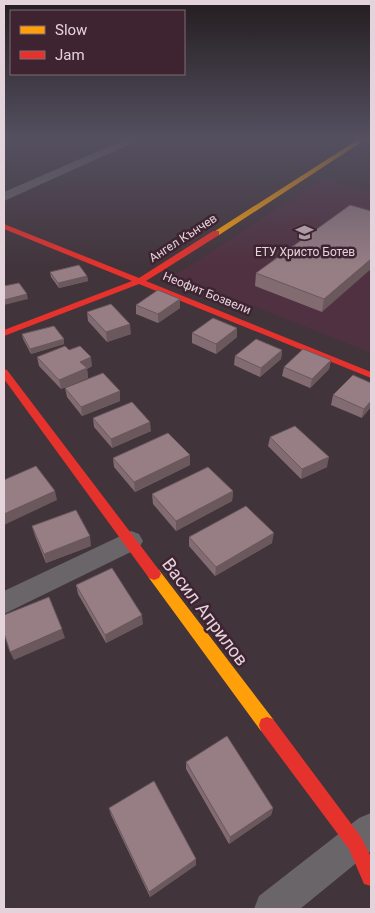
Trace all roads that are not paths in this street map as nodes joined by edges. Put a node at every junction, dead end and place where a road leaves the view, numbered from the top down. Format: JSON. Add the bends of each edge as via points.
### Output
{"nodes":[{"id":1,"x":39,"y":182,"type":"edge"},
{"id":2,"x":296,"y":182,"type":"edge"},
{"id":3,"x":4,"y":197,"type":"edge"},
{"id":4,"x":4,"y":226,"type":"edge"},
{"id":5,"x":141,"y":280,"type":"junction"},
{"id":6,"x":4,"y":333,"type":"edge"},
{"id":7,"x":4,"y":372,"type":"edge"},
{"id":8,"x":371,"y":375,"type":"edge"},
{"id":9,"x":131,"y":541,"type":"junction"},
{"id":10,"x":4,"y":603,"type":"edge"},
{"id":11,"x":363,"y":836,"type":"edge"},
{"id":12,"x":371,"y":877,"type":"edge"},
{"id":13,"x":272,"y":909,"type":"edge"}],
"edges":[{"from":1,"to":3,"type":"street"},
{"from":2,"to":5,"type":"street","name":"Ангел Кънчев"},
{"from":4,"to":5,"type":"street","name":"Неофит Бозвели"},
{"from":5,"to":6,"type":"street","name":"Ангел Кънчев"},
{"from":5,"to":8,"type":"street","name":"Неофит Бозвели"},
{"from":7,"to":9,"type":"street","name":"Васил Априлов"},
{"from":9,"to":10,"type":"street"},
{"from":9,"to":11,"type":"street","name":"Васил Априлов"},
{"from":11,"to":12,"type":"street","name":"Васил Априлов"},
{"from":11,"to":13,"type":"street"}]}
